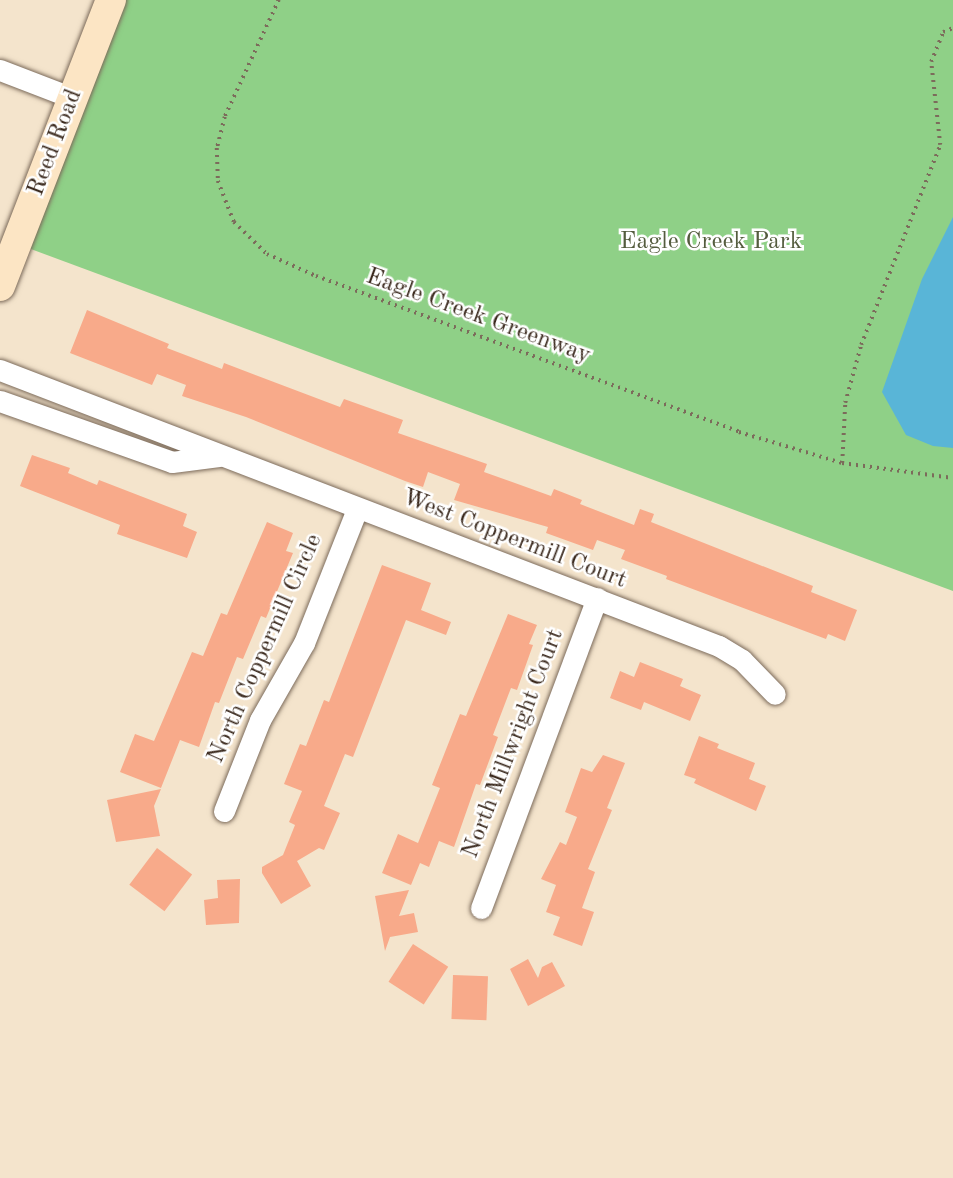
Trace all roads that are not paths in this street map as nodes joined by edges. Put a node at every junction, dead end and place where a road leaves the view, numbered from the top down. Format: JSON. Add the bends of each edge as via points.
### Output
{"nodes":[{"id":1,"x":111,"y":0,"type":"edge"},
{"id":2,"x":0,"y":70,"type":"edge"},
{"id":3,"x":73,"y":98,"type":"junction"},
{"id":4,"x":0,"y":286,"type":"edge"},
{"id":5,"x":0,"y":370,"type":"edge"},
{"id":6,"x":0,"y":401,"type":"edge"},
{"id":7,"x":221,"y":456,"type":"junction"},
{"id":8,"x":357,"y":509,"type":"junction"},
{"id":9,"x":597,"y":598,"type":"junction"},
{"id":10,"x":775,"y":694,"type":"dead end"},
{"id":11,"x":225,"y":811,"type":"dead end"},
{"id":12,"x":481,"y":908,"type":"dead end"}],
"edges":[{"from":1,"to":3,"type":"main road","name":"Reed Road"},
{"from":2,"to":3,"type":"street"},
{"from":3,"to":4,"type":"main road","name":"Reed Road"},
{"from":5,"to":7,"type":"street","name":"West Coppermill Court"},
{"from":6,"to":7,"type":"street","name":"West Coppermill Court","via":[[172,462]]},
{"from":7,"to":8,"type":"street","name":"West Coppermill Court"},
{"from":8,"to":9,"type":"street","name":"West Coppermill Court"},
{"from":8,"to":11,"type":"street","name":"North Coppermill Circle","via":[[304,643],[260,720]]},
{"from":9,"to":10,"type":"street","name":"West Coppermill Court","via":[[719,646],[742,660]]},
{"from":9,"to":12,"type":"street","name":"North Millwright Court"}]}
